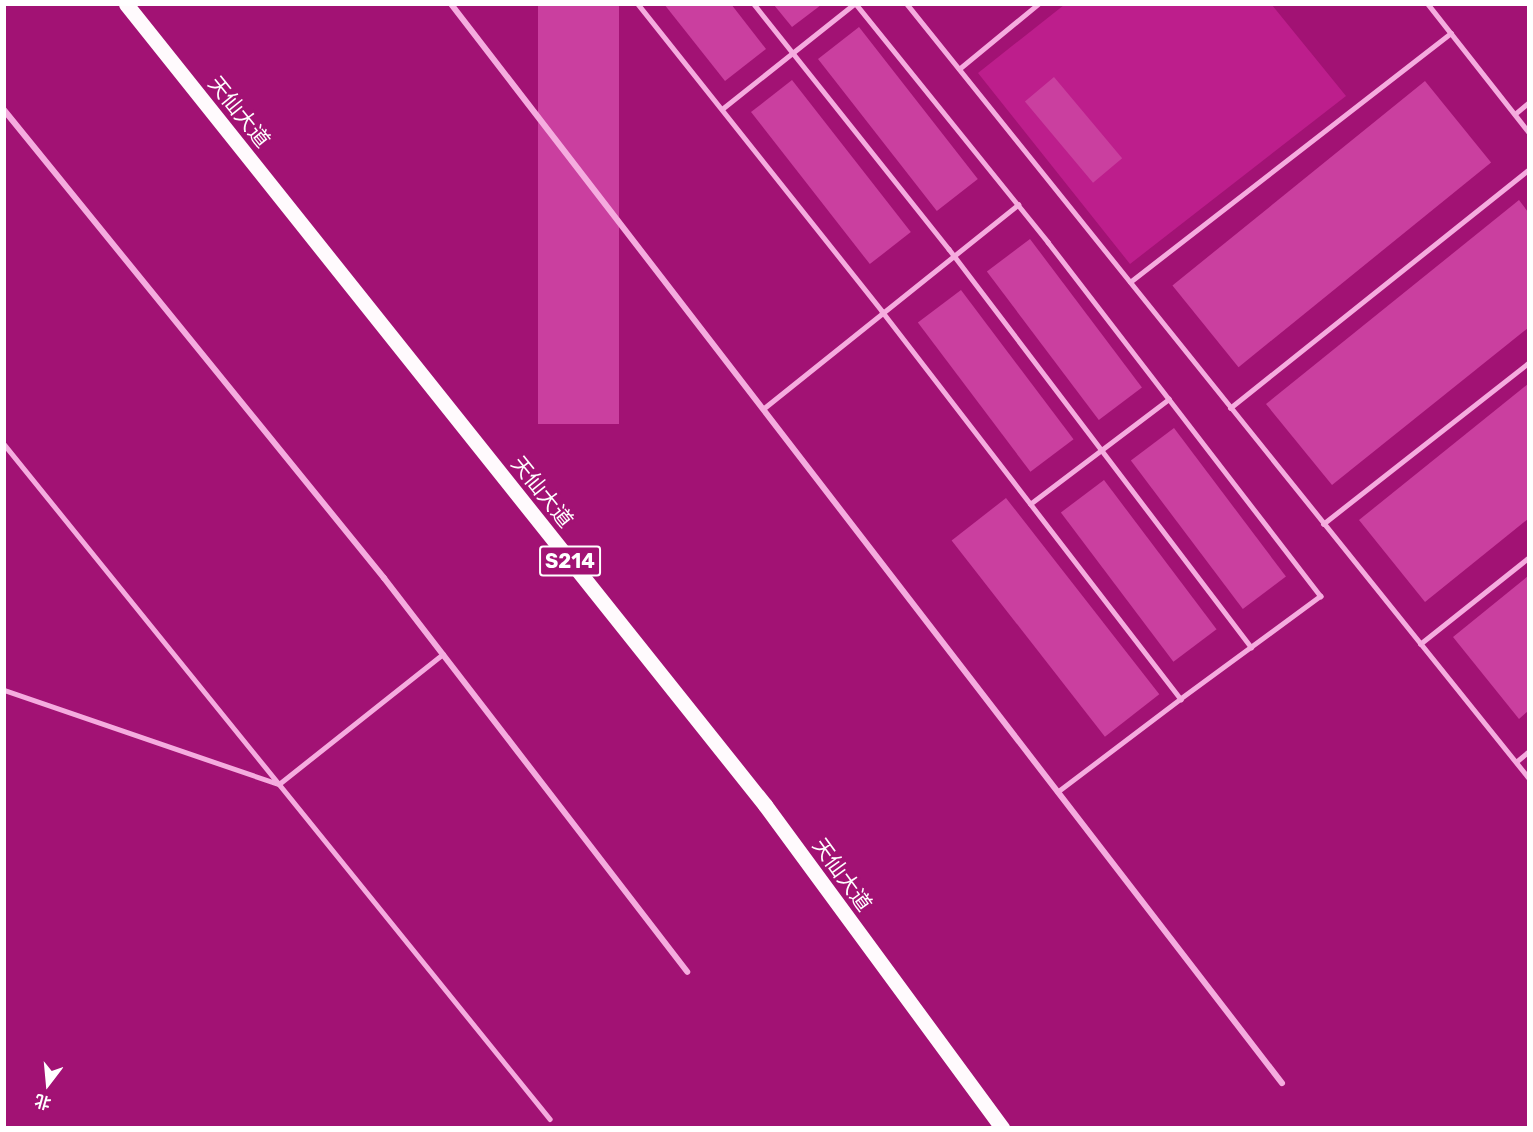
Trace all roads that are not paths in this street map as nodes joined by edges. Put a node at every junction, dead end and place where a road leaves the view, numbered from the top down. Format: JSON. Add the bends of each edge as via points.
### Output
{"nodes":[{"id":1,"x":126,"y":4,"type":"edge"},
{"id":2,"x":451,"y":4,"type":"edge"},
{"id":3,"x":638,"y":4,"type":"edge"},
{"id":4,"x":754,"y":4,"type":"edge"},
{"id":5,"x":855,"y":4,"type":"edge"},
{"id":6,"x":907,"y":4,"type":"edge"},
{"id":7,"x":1038,"y":4,"type":"edge"},
{"id":8,"x":1428,"y":4,"type":"edge"},
{"id":9,"x":1451,"y":33,"type":"junction"},
{"id":10,"x":793,"y":53,"type":"junction"},
{"id":11,"x":959,"y":69,"type":"junction"},
{"id":12,"x":1528,"y":103,"type":"edge"},
{"id":13,"x":722,"y":109,"type":"junction"},
{"id":14,"x":4,"y":110,"type":"edge"},
{"id":15,"x":1515,"y":114,"type":"junction"},
{"id":16,"x":1528,"y":131,"type":"edge"},
{"id":17,"x":1528,"y":170,"type":"edge"},
{"id":18,"x":1018,"y":206,"type":"junction"},
{"id":19,"x":954,"y":256,"type":"junction"},
{"id":20,"x":1130,"y":282,"type":"junction"},
{"id":21,"x":882,"y":311,"type":"junction"},
{"id":22,"x":1528,"y":363,"type":"edge"},
{"id":23,"x":1169,"y":399,"type":"junction"},
{"id":24,"x":1230,"y":408,"type":"junction"},
{"id":25,"x":764,"y":409,"type":"junction"},
{"id":26,"x":4,"y":444,"type":"edge"},
{"id":27,"x":1101,"y":450,"type":"junction"},
{"id":28,"x":1030,"y":504,"type":"junction"},
{"id":29,"x":1323,"y":524,"type":"junction"},
{"id":30,"x":1528,"y":558,"type":"edge"},
{"id":31,"x":1420,"y":644,"type":"junction"},
{"id":32,"x":1251,"y":647,"type":"junction"},
{"id":33,"x":444,"y":654,"type":"junction"},
{"id":34,"x":4,"y":690,"type":"edge"},
{"id":35,"x":1181,"y":699,"type":"junction"},
{"id":36,"x":1528,"y":752,"type":"edge"},
{"id":37,"x":1516,"y":762,"type":"junction"},
{"id":38,"x":1528,"y":777,"type":"edge"},
{"id":39,"x":279,"y":784,"type":"junction"},
{"id":40,"x":1058,"y":792,"type":"junction"},
{"id":41,"x":687,"y":972,"type":"dead end"},
{"id":42,"x":1282,"y":1083,"type":"dead end"},
{"id":43,"x":550,"y":1119,"type":"dead end"},
{"id":44,"x":1002,"y":1128,"type":"edge"}],
"edges":[{"from":1,"to":44,"type":"main road","name":"天仙大道","number":"S214","via":[[765,805]]},
{"from":2,"to":25,"type":"street"},
{"from":3,"to":13,"type":"lane"},
{"from":4,"to":10,"type":"lane"},
{"from":5,"to":10,"type":"lane"},
{"from":5,"to":18,"type":"lane"},
{"from":6,"to":11,"type":"lane"},
{"from":7,"to":11,"type":"lane"},
{"from":8,"to":9,"type":"lane"},
{"from":9,"to":15,"type":"lane"},
{"from":9,"to":20,"type":"lane"},
{"from":10,"to":13,"type":"lane"},
{"from":10,"to":19,"type":"lane"},
{"from":11,"to":20,"type":"lane"},
{"from":12,"to":15,"type":"lane"},
{"from":13,"to":21,"type":"lane"},
{"from":14,"to":33,"type":"street"},
{"from":15,"to":16,"type":"lane"},
{"from":17,"to":24,"type":"lane"},
{"from":18,"to":19,"type":"lane"},
{"from":18,"to":23,"type":"lane"},
{"from":19,"to":21,"type":"lane"},
{"from":19,"to":27,"type":"lane"},
{"from":20,"to":24,"type":"lane"},
{"from":21,"to":25,"type":"lane"},
{"from":21,"to":28,"type":"lane"},
{"from":22,"to":29,"type":"lane"},
{"from":23,"to":27,"type":"lane"},
{"from":23,"to":32,"type":"lane","via":[[1321,596]]},
{"from":24,"to":29,"type":"lane"},
{"from":25,"to":40,"type":"street"},
{"from":26,"to":39,"type":"lane"},
{"from":27,"to":28,"type":"lane"},
{"from":27,"to":32,"type":"lane"},
{"from":28,"to":35,"type":"lane"},
{"from":29,"to":31,"type":"lane"},
{"from":30,"to":31,"type":"lane"},
{"from":31,"to":37,"type":"lane"},
{"from":32,"to":35,"type":"lane"},
{"from":33,"to":39,"type":"lane"},
{"from":33,"to":41,"type":"street"},
{"from":34,"to":39,"type":"lane"},
{"from":35,"to":40,"type":"lane"},
{"from":36,"to":37,"type":"lane"},
{"from":37,"to":38,"type":"lane"},
{"from":39,"to":43,"type":"lane"},
{"from":40,"to":42,"type":"street"}]}
